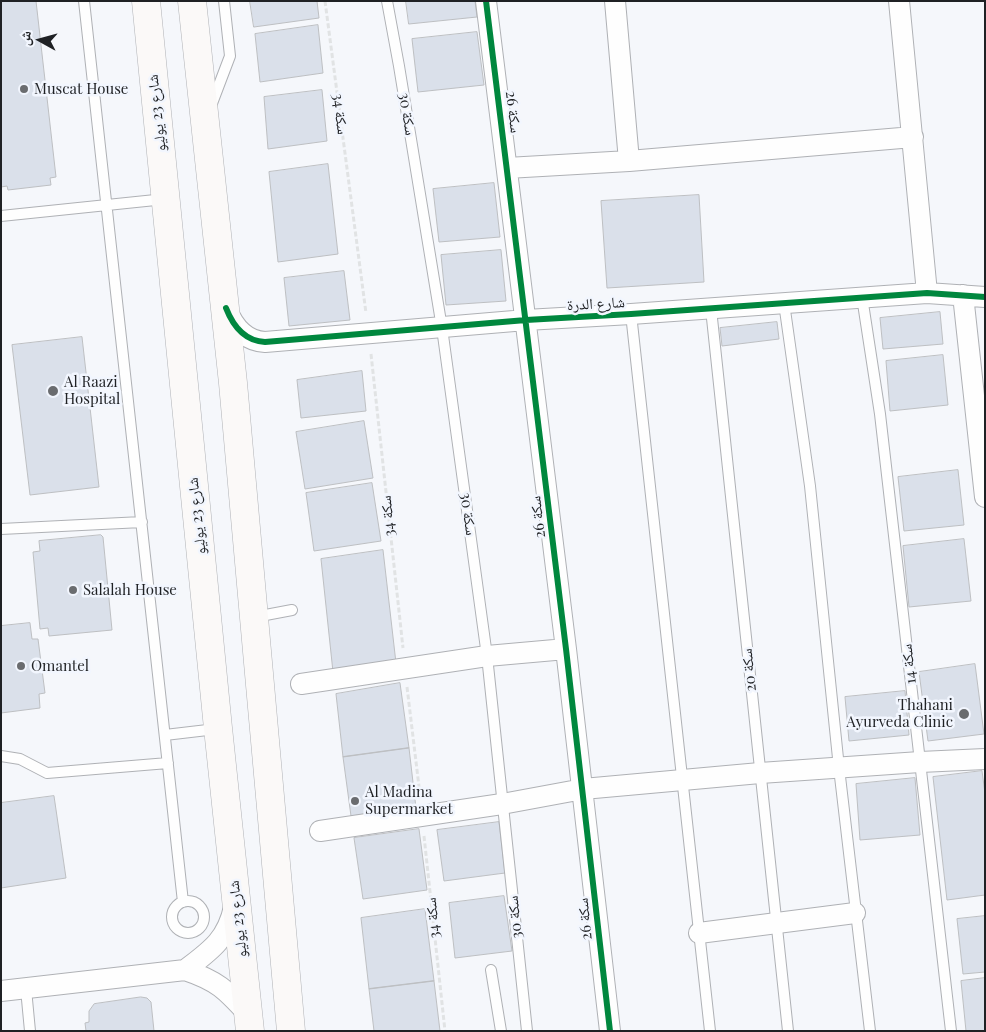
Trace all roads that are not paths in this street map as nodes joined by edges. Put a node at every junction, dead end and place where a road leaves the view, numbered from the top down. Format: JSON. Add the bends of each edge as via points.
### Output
{"nodes":[{"id":1,"x":84,"y":1,"type":"edge"},
{"id":2,"x":146,"y":1,"type":"edge"},
{"id":3,"x":192,"y":1,"type":"edge"},
{"id":4,"x":224,"y":1,"type":"edge"},
{"id":5,"x":386,"y":1,"type":"edge"},
{"id":6,"x":486,"y":1,"type":"edge"},
{"id":7,"x":615,"y":1,"type":"edge"},
{"id":8,"x":898,"y":1,"type":"edge"},
{"id":9,"x":205,"y":121,"type":"junction"},
{"id":10,"x":913,"y":137,"type":"junction"},
{"id":11,"x":628,"y":161,"type":"junction"},
{"id":12,"x":507,"y":168,"type":"junction"},
{"id":13,"x":166,"y":199,"type":"junction"},
{"id":14,"x":108,"y":206,"type":"junction"},
{"id":15,"x":1,"y":216,"type":"edge"},
{"id":16,"x":927,"y":293,"type":"junction"},
{"id":17,"x":963,"y":295,"type":"junction"},
{"id":18,"x":862,"y":297,"type":"junction"},
{"id":19,"x":985,"y":297,"type":"edge"},
{"id":20,"x":784,"y":303,"type":"junction"},
{"id":21,"x":226,"y":308,"type":"junction"},
{"id":22,"x":710,"y":309,"type":"junction"},
{"id":23,"x":631,"y":314,"type":"junction"},
{"id":24,"x":526,"y":320,"type":"junction"},
{"id":25,"x":442,"y":328,"type":"junction"},
{"id":26,"x":265,"y":342,"type":"junction"},
{"id":27,"x":233,"y":383,"type":"junction"},
{"id":28,"x":985,"y":497,"type":"edge"},
{"id":29,"x":142,"y":522,"type":"junction"},
{"id":30,"x":1,"y":529,"type":"edge"},
{"id":31,"x":292,"y":610,"type":"dead end"},
{"id":32,"x":254,"y":617,"type":"junction"},
{"id":33,"x":566,"y":649,"type":"junction"},
{"id":34,"x":487,"y":656,"type":"junction"},
{"id":35,"x":301,"y":684,"type":"dead end"},
{"id":36,"x":218,"y":728,"type":"junction"},
{"id":37,"x":165,"y":735,"type":"junction"},
{"id":38,"x":1,"y":756,"type":"edge"},
{"id":39,"x":985,"y":759,"type":"edge"},
{"id":40,"x":920,"y":762,"type":"junction"},
{"id":41,"x":168,"y":763,"type":"junction"},
{"id":42,"x":839,"y":768,"type":"junction"},
{"id":43,"x":760,"y":773,"type":"junction"},
{"id":44,"x":683,"y":781,"type":"junction"},
{"id":45,"x":583,"y":789,"type":"junction"},
{"id":46,"x":502,"y":804,"type":"junction"},
{"id":47,"x":320,"y":831,"type":"dead end"},
{"id":48,"x":236,"y":898,"type":"junction"},
{"id":49,"x":183,"y":902,"type":"dead end"},
{"id":50,"x":855,"y":913,"type":"junction"},
{"id":51,"x":776,"y":923,"type":"junction"},
{"id":52,"x":699,"y":933,"type":"junction"},
{"id":53,"x":185,"y":970,"type":"junction"},
{"id":54,"x":492,"y":970,"type":"dead end"},
{"id":55,"x":26,"y":988,"type":"junction"},
{"id":56,"x":1,"y":991,"type":"edge"},
{"id":57,"x":249,"y":1023,"type":"edge"},
{"id":58,"x":30,"y":1031,"type":"edge"},
{"id":59,"x":291,"y":1031,"type":"edge"},
{"id":60,"x":501,"y":1031,"type":"edge"},
{"id":61,"x":527,"y":1031,"type":"edge"},
{"id":62,"x":610,"y":1031,"type":"edge"},
{"id":63,"x":710,"y":1031,"type":"edge"},
{"id":64,"x":788,"y":1031,"type":"edge"},
{"id":65,"x":870,"y":1031,"type":"edge"},
{"id":66,"x":951,"y":1031,"type":"edge"}],
"edges":[{"from":1,"to":14,"type":"lane"},
{"from":2,"to":13,"type":"main road","name":"شارع 23 يوليو"},
{"from":3,"to":9,"type":"main road"},
{"from":4,"to":9,"type":"lane","via":[[230,56]]},
{"from":5,"to":25,"type":"lane","name":"سكة 30","via":[[400,66]]},
{"from":6,"to":12,"type":"street","name":"سكة 26"},
{"from":7,"to":11,"type":"street"},
{"from":8,"to":10,"type":"street"},
{"from":9,"to":21,"type":"main road"},
{"from":10,"to":11,"type":"street"},
{"from":10,"to":16,"type":"street"},
{"from":11,"to":12,"type":"street"},
{"from":12,"to":24,"type":"street","name":"سكة 26"},
{"from":13,"to":14,"type":"lane"},
{"from":13,"to":36,"type":"main road","name":"شارع 23 يوليو"},
{"from":14,"to":15,"type":"lane"},
{"from":14,"to":29,"type":"lane"},
{"from":16,"to":17,"type":"street","name":"شارع الدرة"},
{"from":16,"to":18,"type":"street","name":"شارع الدرة"},
{"from":17,"to":19,"type":"street","name":"شارع الدرة"},
{"from":17,"to":28,"type":"street"},
{"from":18,"to":20,"type":"street","name":"شارع الدرة"},
{"from":18,"to":40,"type":"lane","name":"سكة 14","via":[[880,414]]},
{"from":20,"to":22,"type":"street","name":"شارع الدرة"},
{"from":20,"to":42,"type":"lane","via":[[810,486]]},
{"from":21,"to":26,"type":"street","name":"شارع الدرة","via":[[243,335]]},
{"from":21,"to":27,"type":"main road"},
{"from":22,"to":23,"type":"street","name":"شارع الدرة"},
{"from":22,"to":43,"type":"lane","name":"سكة 20"},
{"from":23,"to":24,"type":"street","name":"شارع الدرة"},
{"from":23,"to":44,"type":"lane"},
{"from":24,"to":25,"type":"street","name":"شارع الدرة"},
{"from":24,"to":33,"type":"street","name":"سكة 26"},
{"from":25,"to":26,"type":"street","name":"شارع الدرة"},
{"from":25,"to":34,"type":"lane","name":"سكة 30"},
{"from":26,"to":27,"type":"street","name":"شارع الدرة","via":[[242,356]]},
{"from":27,"to":32,"type":"main road"},
{"from":29,"to":30,"type":"lane"},
{"from":29,"to":37,"type":"lane"},
{"from":31,"to":32,"type":"lane"},
{"from":32,"to":59,"type":"main road"},
{"from":33,"to":34,"type":"street"},
{"from":33,"to":45,"type":"street","name":"سكة 26"},
{"from":34,"to":35,"type":"street"},
{"from":34,"to":46,"type":"lane","name":"سكة 30"},
{"from":36,"to":37,"type":"lane"},
{"from":36,"to":48,"type":"main road","name":"شارع 23 يوليو"},
{"from":37,"to":41,"type":"lane"},
{"from":38,"to":41,"type":"lane","via":[[20,759],[47,772]]},
{"from":39,"to":40,"type":"street"},
{"from":40,"to":42,"type":"street"},
{"from":40,"to":66,"type":"lane","name":"سكة 14"},
{"from":41,"to":49,"type":"lane"},
{"from":42,"to":43,"type":"street"},
{"from":42,"to":50,"type":"lane"},
{"from":43,"to":44,"type":"street"},
{"from":43,"to":51,"type":"lane","name":"سكة 20"},
{"from":44,"to":45,"type":"street"},
{"from":44,"to":52,"type":"lane"},
{"from":45,"to":46,"type":"street"},
{"from":45,"to":62,"type":"street","name":"سكة 26"},
{"from":46,"to":47,"type":"street"},
{"from":46,"to":61,"type":"lane","name":"سكة 30"},
{"from":48,"to":53,"type":"street","via":[[227,930],[208,952]]},
{"from":48,"to":57,"type":"main road","name":"شارع 23 يوليو"},
{"from":50,"to":51,"type":"street"},
{"from":50,"to":65,"type":"lane"},
{"from":51,"to":52,"type":"street"},
{"from":51,"to":64,"type":"lane","name":"سكة 20"},
{"from":52,"to":63,"type":"lane"},
{"from":53,"to":55,"type":"street"},
{"from":53,"to":57,"type":"street","via":[[211,980],[226,992]]},
{"from":54,"to":60,"type":"lane"},
{"from":55,"to":56,"type":"street"},
{"from":55,"to":58,"type":"lane"}]}
